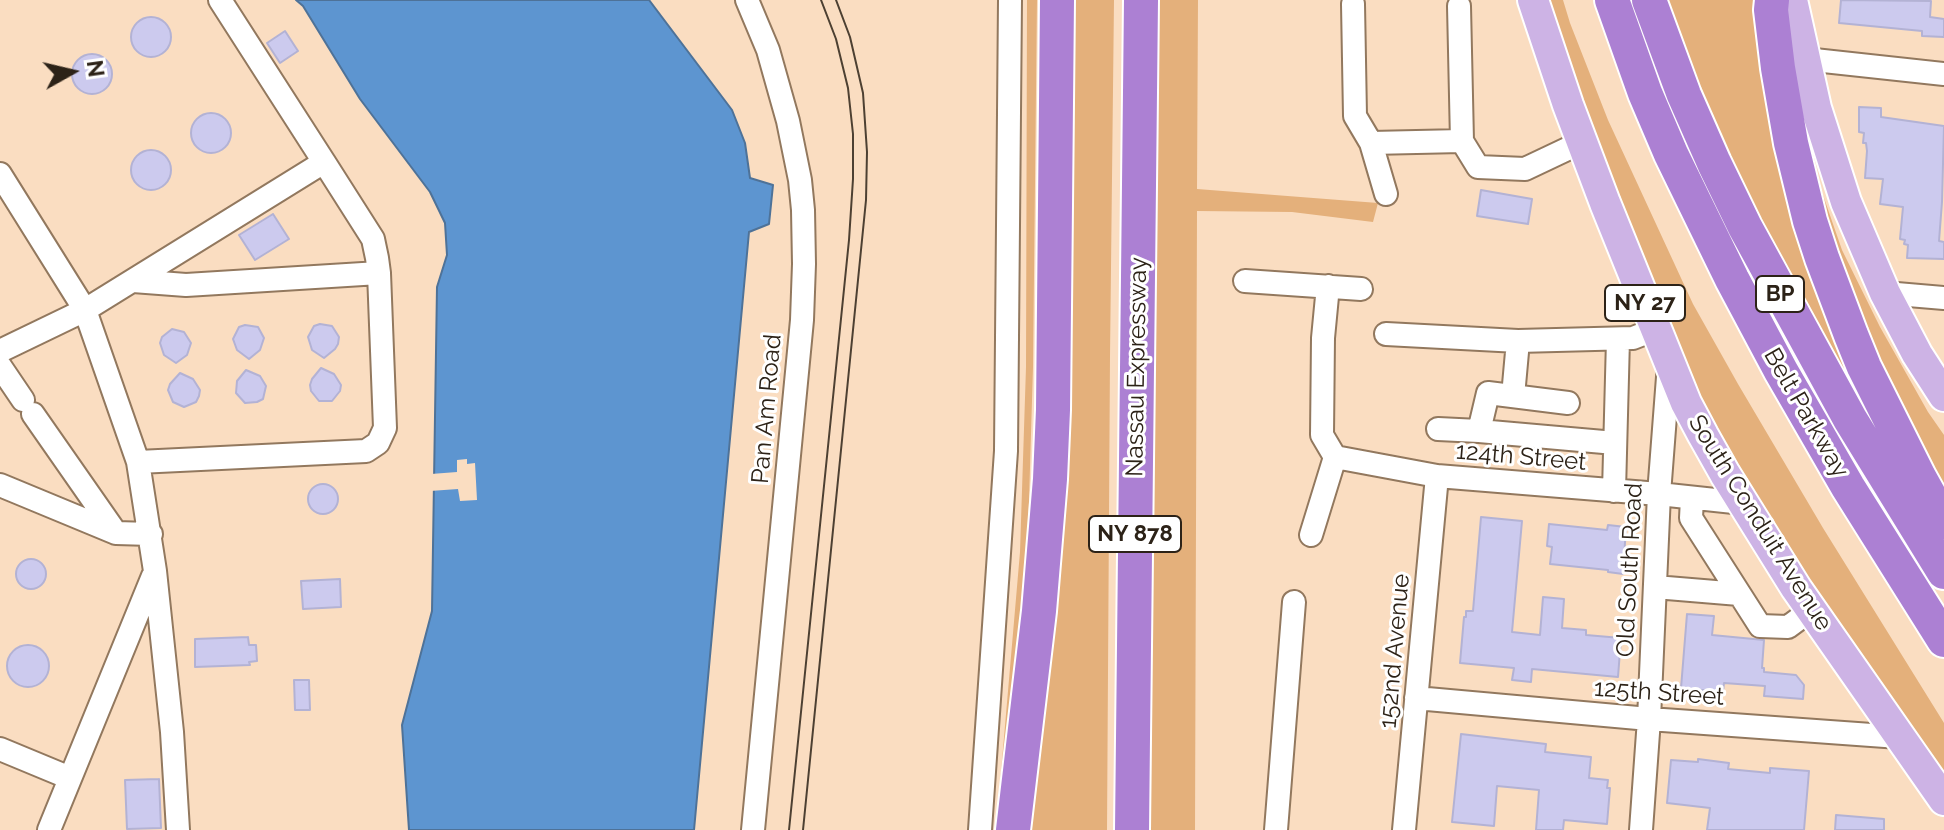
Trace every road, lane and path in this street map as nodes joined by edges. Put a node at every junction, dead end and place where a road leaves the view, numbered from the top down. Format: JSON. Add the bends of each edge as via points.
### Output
{"nodes":[{"id":1,"x":220,"y":0,"type":"edge"},
{"id":2,"x":747,"y":0,"type":"edge"},
{"id":3,"x":1010,"y":0,"type":"edge"},
{"id":4,"x":1057,"y":0,"type":"edge"},
{"id":5,"x":1141,"y":0,"type":"edge"},
{"id":6,"x":1533,"y":0,"type":"edge"},
{"id":7,"x":1589,"y":0,"type":"edge"},
{"id":8,"x":1612,"y":0,"type":"edge"},
{"id":9,"x":1649,"y":0,"type":"edge"},
{"id":10,"x":1772,"y":0,"type":"edge"},
{"id":11,"x":1792,"y":0,"type":"edge"},
{"id":12,"x":1353,"y":4,"type":"dead end"},
{"id":13,"x":1459,"y":6,"type":"dead end"},
{"id":14,"x":1805,"y":59,"type":"junction"},
{"id":15,"x":1944,"y":74,"type":"edge"},
{"id":16,"x":1462,"y":141,"type":"junction"},
{"id":17,"x":1582,"y":142,"type":"junction"},
{"id":18,"x":1371,"y":143,"type":"junction"},
{"id":19,"x":324,"y":162,"type":"junction"},
{"id":20,"x":0,"y":174,"type":"edge"},
{"id":21,"x":1386,"y":194,"type":"dead end"},
{"id":22,"x":7,"y":201,"type":"edge"},
{"id":23,"x":379,"y":273,"type":"junction"},
{"id":24,"x":133,"y":281,"type":"junction"},
{"id":25,"x":1245,"y":281,"type":"dead end"},
{"id":26,"x":1328,"y":286,"type":"junction"},
{"id":27,"x":1361,"y":289,"type":"dead end"},
{"id":28,"x":1885,"y":293,"type":"junction"},
{"id":29,"x":1944,"y":298,"type":"edge"},
{"id":30,"x":85,"y":310,"type":"junction"},
{"id":31,"x":1749,"y":310,"type":"junction"},
{"id":32,"x":1656,"y":329,"type":"junction"},
{"id":33,"x":1386,"y":334,"type":"dead end"},
{"id":34,"x":1618,"y":339,"type":"junction"},
{"id":35,"x":1518,"y":341,"type":"junction"},
{"id":36,"x":0,"y":351,"type":"edge"},
{"id":37,"x":1669,"y":360,"type":"junction"},
{"id":38,"x":0,"y":366,"type":"edge"},
{"id":39,"x":1513,"y":396,"type":"junction"},
{"id":40,"x":1944,"y":396,"type":"edge"},
{"id":41,"x":1568,"y":403,"type":"dead end"},
{"id":42,"x":1438,"y":429,"type":"dead end"},
{"id":43,"x":1479,"y":431,"type":"junction"},
{"id":44,"x":1615,"y":443,"type":"junction"},
{"id":45,"x":1335,"y":457,"type":"junction"},
{"id":46,"x":138,"y":462,"type":"junction"},
{"id":47,"x":1437,"y":476,"type":"junction"},
{"id":48,"x":0,"y":485,"type":"edge"},
{"id":49,"x":1614,"y":491,"type":"junction"},
{"id":50,"x":1659,"y":494,"type":"junction"},
{"id":51,"x":1692,"y":498,"type":"junction"},
{"id":52,"x":1743,"y":503,"type":"junction"},
{"id":53,"x":1944,"y":522,"type":"edge"},
{"id":54,"x":116,"y":533,"type":"junction"},
{"id":55,"x":151,"y":534,"type":"junction"},
{"id":56,"x":1311,"y":535,"type":"dead end"},
{"id":57,"x":155,"y":571,"type":"junction"},
{"id":58,"x":1944,"y":572,"type":"edge"},
{"id":59,"x":1655,"y":587,"type":"junction"},
{"id":60,"x":1739,"y":594,"type":"junction"},
{"id":61,"x":1294,"y":602,"type":"dead end"},
{"id":62,"x":1811,"y":610,"type":"junction"},
{"id":63,"x":1944,"y":640,"type":"edge"},
{"id":64,"x":1416,"y":698,"type":"junction"},
{"id":65,"x":1649,"y":719,"type":"junction"},
{"id":66,"x":1899,"y":737,"type":"junction"},
{"id":67,"x":0,"y":749,"type":"edge"},
{"id":68,"x":70,"y":778,"type":"junction"},
{"id":69,"x":1944,"y":800,"type":"edge"},
{"id":70,"x":49,"y":830,"type":"edge"},
{"id":71,"x":178,"y":830,"type":"edge"},
{"id":72,"x":753,"y":830,"type":"edge"},
{"id":73,"x":980,"y":830,"type":"edge"},
{"id":74,"x":1013,"y":830,"type":"edge"},
{"id":75,"x":1132,"y":830,"type":"edge"},
{"id":76,"x":1276,"y":830,"type":"edge"},
{"id":77,"x":1404,"y":830,"type":"edge"},
{"id":78,"x":1641,"y":830,"type":"edge"}],
"edges":[{"from":1,"to":19,"type":"street"},
{"from":2,"to":72,"type":"street","name":"Pan Am Road","via":[[788,121],[800,180],[804,264]]},
{"from":3,"to":73,"type":"street","via":[[1006,451]]},
{"from":4,"to":74,"type":"highway","via":[[1050,479]]},
{"from":5,"to":75,"type":"highway","name":"Nassau Expressway","number":"NY 878"},
{"from":6,"to":17,"type":"main road","name":"South Conduit Avenue","number":"NY 27"},
{"from":7,"to":31,"type":"highway","via":[[1665,190]]},
{"from":8,"to":31,"type":"highway","name":"Belt Parkway","number":"BP","via":[[1671,154]]},
{"from":9,"to":58,"type":"highway","name":"Belt Parkway","number":"BP","via":[[1684,95],[1745,227],[1850,419]]},
{"from":10,"to":53,"type":"highway","via":[[1788,129],[1822,258],[1864,367]]},
{"from":11,"to":14,"type":"main road"},
{"from":12,"to":18,"type":"street","via":[[1355,116]]},
{"from":13,"to":16,"type":"street"},
{"from":14,"to":15,"type":"street"},
{"from":14,"to":28,"type":"main road","via":[[1834,168]]},
{"from":16,"to":17,"type":"street","via":[[1478,167],[1525,169]]},
{"from":16,"to":18,"type":"street"},
{"from":17,"to":32,"type":"main road","name":"South Conduit Avenue","number":"NY 27"},
{"from":18,"to":21,"type":"street"},
{"from":19,"to":23,"type":"street","via":[[373,239]]},
{"from":19,"to":24,"type":"street"},
{"from":20,"to":22,"type":"street"},
{"from":22,"to":30,"type":"street"},
{"from":23,"to":24,"type":"street","via":[[186,285]]},
{"from":23,"to":46,"type":"street","via":[[385,428],[378,443],[366,451]]},
{"from":24,"to":30,"type":"street"},
{"from":25,"to":26,"type":"street"},
{"from":26,"to":27,"type":"street"},
{"from":26,"to":45,"type":"street","via":[[1322,435]]},
{"from":28,"to":29,"type":"street"},
{"from":28,"to":40,"type":"main road"},
{"from":30,"to":36,"type":"street"},
{"from":30,"to":46,"type":"street"},
{"from":31,"to":63,"type":"highway","name":"Belt Parkway","number":"BP","via":[[1848,487]]},
{"from":32,"to":34,"type":"street"},
{"from":32,"to":37,"type":"main road","name":"South Conduit Avenue","number":"NY 27"},
{"from":33,"to":35,"type":"street"},
{"from":34,"to":35,"type":"street"},
{"from":34,"to":44,"type":"street"},
{"from":35,"to":39,"type":"street"},
{"from":37,"to":50,"type":"street","name":"Old South Road"},
{"from":37,"to":52,"type":"main road","name":"South Conduit Avenue","number":"NY 27","via":[[1686,403]]},
{"from":38,"to":54,"type":"street"},
{"from":39,"to":41,"type":"street"},
{"from":39,"to":43,"type":"street","via":[[1488,393]]},
{"from":42,"to":43,"type":"street"},
{"from":43,"to":44,"type":"street"},
{"from":44,"to":49,"type":"street"},
{"from":45,"to":47,"type":"street","name":"124th Street"},
{"from":45,"to":56,"type":"street"},
{"from":46,"to":55,"type":"street"},
{"from":47,"to":49,"type":"street","name":"124th Street"},
{"from":47,"to":64,"type":"street","name":"152nd Avenue"},
{"from":48,"to":54,"type":"street"},
{"from":49,"to":50,"type":"street","name":"124th Street"},
{"from":50,"to":51,"type":"street","name":"124th Street"},
{"from":50,"to":59,"type":"street","name":"Old South Road"},
{"from":51,"to":52,"type":"street","name":"124th Street"},
{"from":51,"to":60,"type":"street","via":[[1691,518]]},
{"from":52,"to":62,"type":"main road","name":"South Conduit Avenue","number":"NY 27"},
{"from":54,"to":55,"type":"street"},
{"from":55,"to":57,"type":"street"},
{"from":57,"to":68,"type":"street"},
{"from":57,"to":71,"type":"street"},
{"from":59,"to":60,"type":"street"},
{"from":59,"to":65,"type":"street","name":"Old South Road"},
{"from":60,"to":62,"type":"street","via":[[1760,626],[1788,627]]},
{"from":61,"to":76,"type":"street"},
{"from":62,"to":66,"type":"main road","name":"South Conduit Avenue","number":"NY 27"},
{"from":64,"to":65,"type":"street","name":"125th Street"},
{"from":64,"to":77,"type":"street","name":"152nd Avenue"},
{"from":65,"to":66,"type":"street","name":"125th Street"},
{"from":65,"to":78,"type":"street","name":"Old South Road"},
{"from":66,"to":69,"type":"main road","name":"South Conduit Avenue","number":"NY 27"},
{"from":67,"to":68,"type":"street"},
{"from":68,"to":70,"type":"street"}]}
